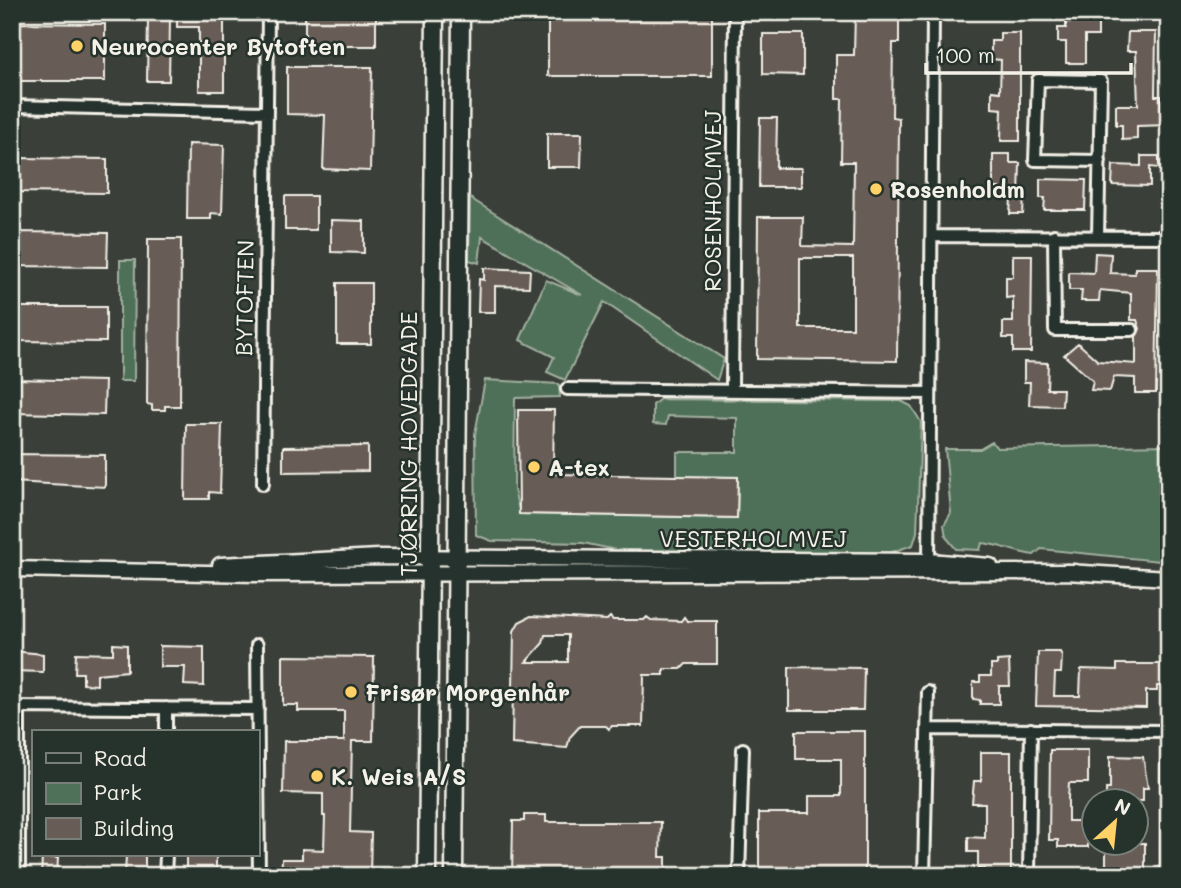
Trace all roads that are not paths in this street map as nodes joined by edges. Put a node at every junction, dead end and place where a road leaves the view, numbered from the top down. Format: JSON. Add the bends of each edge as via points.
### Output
{"nodes":[{"id":1,"x":268,"y":12,"type":"edge"},
{"id":2,"x":435,"y":12,"type":"edge"},
{"id":3,"x":460,"y":12,"type":"edge"},
{"id":4,"x":734,"y":12,"type":"edge"},
{"id":5,"x":933,"y":12,"type":"edge"},
{"id":6,"x":12,"y":106,"type":"edge"},
{"id":7,"x":267,"y":112,"type":"junction"},
{"id":8,"x":1100,"y":161,"type":"junction"},
{"id":9,"x":1055,"y":234,"type":"junction"},
{"id":10,"x":932,"y":236,"type":"junction"},
{"id":11,"x":1098,"y":236,"type":"junction"},
{"id":12,"x":1169,"y":237,"type":"edge"},
{"id":13,"x":1132,"y":330,"type":"dead end"},
{"id":14,"x":567,"y":388,"type":"dead end"},
{"id":15,"x":732,"y":389,"type":"junction"},
{"id":16,"x":930,"y":393,"type":"junction"},
{"id":17,"x":263,"y":484,"type":"dead end"},
{"id":18,"x":430,"y":566,"type":"junction"},
{"id":19,"x":456,"y":566,"type":"junction"},
{"id":20,"x":929,"y":568,"type":"junction"},
{"id":21,"x":12,"y":569,"type":"edge"},
{"id":22,"x":1169,"y":578,"type":"edge"},
{"id":23,"x":257,"y":645,"type":"dead end"},
{"id":24,"x":928,"y":692,"type":"dead end"},
{"id":25,"x":16,"y":707,"type":"edge"},
{"id":26,"x":166,"y":708,"type":"junction"},
{"id":27,"x":258,"y":709,"type":"junction"},
{"id":28,"x":928,"y":729,"type":"junction"},
{"id":29,"x":1031,"y":729,"type":"junction"},
{"id":30,"x":166,"y":730,"type":"edge"},
{"id":31,"x":258,"y":730,"type":"edge"},
{"id":32,"x":743,"y":749,"type":"dead end"},
{"id":33,"x":166,"y":856,"type":"edge"},
{"id":34,"x":259,"y":856,"type":"edge"},
{"id":35,"x":19,"y":876,"type":"edge"},
{"id":36,"x":165,"y":876,"type":"edge"},
{"id":37,"x":259,"y":876,"type":"edge"},
{"id":38,"x":427,"y":876,"type":"edge"},
{"id":39,"x":454,"y":876,"type":"edge"},
{"id":40,"x":739,"y":876,"type":"edge"},
{"id":41,"x":924,"y":876,"type":"edge"},
{"id":42,"x":1029,"y":876,"type":"edge"},
{"id":43,"x":1167,"y":876,"type":"edge"}],
"edges":[{"from":1,"to":7,"type":"street","name":"BYTOFTEN"},
{"from":2,"to":18,"type":"main road","name":"TJØRRING HOVEDGADE"},
{"from":3,"to":19,"type":"main road","name":"TJØRRING HOVEDGADE"},
{"from":4,"to":15,"type":"street","name":"ROSENHOLMVEJ"},
{"from":5,"to":10,"type":"street"},
{"from":6,"to":7,"type":"street"},
{"from":7,"to":17,"type":"street","name":"BYTOFTEN"},
{"from":8,"to":8,"type":"street","via":[[1101,81],[1038,80],[1035,160]]},
{"from":8,"to":11,"type":"street"},
{"from":9,"to":10,"type":"street"},
{"from":9,"to":11,"type":"street"},
{"from":9,"to":13,"type":"street","via":[[1055,330]]},
{"from":10,"to":16,"type":"street"},
{"from":11,"to":12,"type":"street"},
{"from":14,"to":15,"type":"street"},
{"from":15,"to":16,"type":"street"},
{"from":16,"to":20,"type":"street"},
{"from":18,"to":19,"type":"street","name":"VESTERHOLMVEJ"},
{"from":18,"to":21,"type":"street","name":"VESTERHOLMVEJ","via":[[256,562],[156,569]]},
{"from":18,"to":38,"type":"main road","name":"TJØRRING HOVEDGADE"},
{"from":19,"to":20,"type":"street","name":"VESTERHOLMVEJ"},
{"from":19,"to":39,"type":"main road","name":"TJØRRING HOVEDGADE"},
{"from":20,"to":22,"type":"street","name":"VESTERHOLMVEJ"},
{"from":23,"to":27,"type":"street"},
{"from":24,"to":28,"type":"street"},
{"from":25,"to":26,"type":"street"},
{"from":25,"to":35,"type":"street"},
{"from":26,"to":27,"type":"street"},
{"from":26,"to":30,"type":"street"},
{"from":27,"to":31,"type":"street"},
{"from":28,"to":29,"type":"street"},
{"from":28,"to":41,"type":"street"},
{"from":29,"to":42,"type":"street"},
{"from":29,"to":43,"type":"street","via":[[1168,731]]},
{"from":32,"to":40,"type":"street"},
{"from":33,"to":36,"type":"street"},
{"from":34,"to":37,"type":"street"}]}
